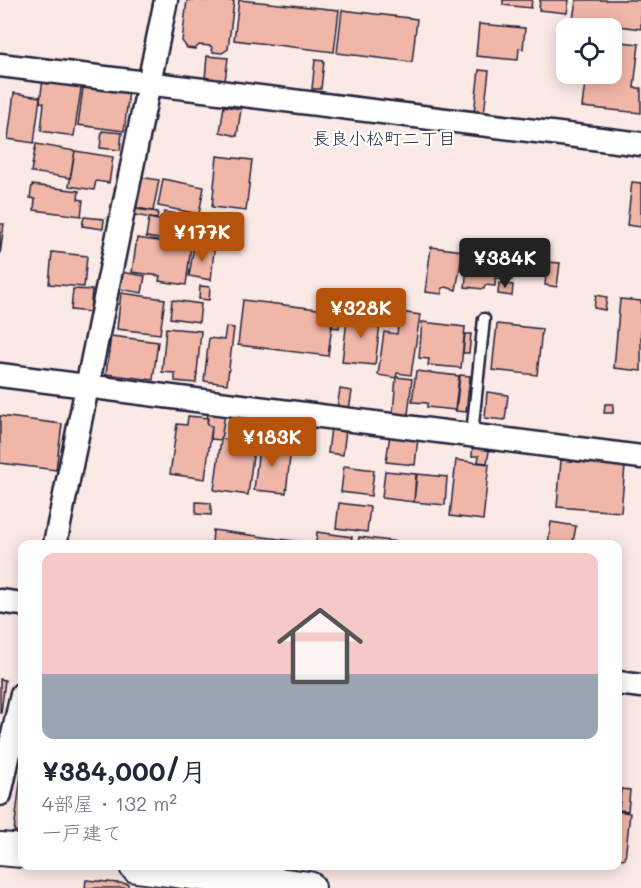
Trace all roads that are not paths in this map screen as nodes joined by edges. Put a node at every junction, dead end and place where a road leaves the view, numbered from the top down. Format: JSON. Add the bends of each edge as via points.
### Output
{"nodes":[{"id":1,"x":166,"y":0,"type":"edge"},
{"id":2,"x":0,"y":65,"type":"edge"},
{"id":3,"x":149,"y":83,"type":"junction"},
{"id":4,"x":641,"y":144,"type":"edge"},
{"id":5,"x":484,"y":319,"type":"dead end"},
{"id":6,"x":0,"y":375,"type":"edge"},
{"id":7,"x":86,"y":386,"type":"junction"},
{"id":8,"x":472,"y":434,"type":"junction"},
{"id":9,"x":641,"y":457,"type":"edge"},
{"id":10,"x":56,"y":540,"type":"edge"},
{"id":11,"x":0,"y":601,"type":"edge"},
{"id":12,"x":18,"y":603,"type":"edge"},
{"id":13,"x":622,"y":684,"type":"edge"},
{"id":14,"x":641,"y":686,"type":"edge"},
{"id":15,"x":18,"y":712,"type":"edge"},
{"id":16,"x":0,"y":794,"type":"edge"},
{"id":17,"x":0,"y":849,"type":"edge"},
{"id":18,"x":18,"y":851,"type":"edge"},
{"id":19,"x":167,"y":870,"type":"edge"},
{"id":20,"x":309,"y":888,"type":"edge"}],
"edges":[{"from":1,"to":3,"type":"street"},
{"from":2,"to":3,"type":"street"},
{"from":3,"to":4,"type":"street"},
{"from":3,"to":7,"type":"street"},
{"from":5,"to":8,"type":"lane"},
{"from":6,"to":7,"type":"street"},
{"from":7,"to":8,"type":"street"},
{"from":7,"to":10,"type":"street"},
{"from":8,"to":9,"type":"street"},
{"from":11,"to":12,"type":"street"},
{"from":13,"to":14,"type":"street"},
{"from":15,"to":16,"type":"street"},
{"from":17,"to":18,"type":"street"},
{"from":19,"to":20,"type":"street"}]}
